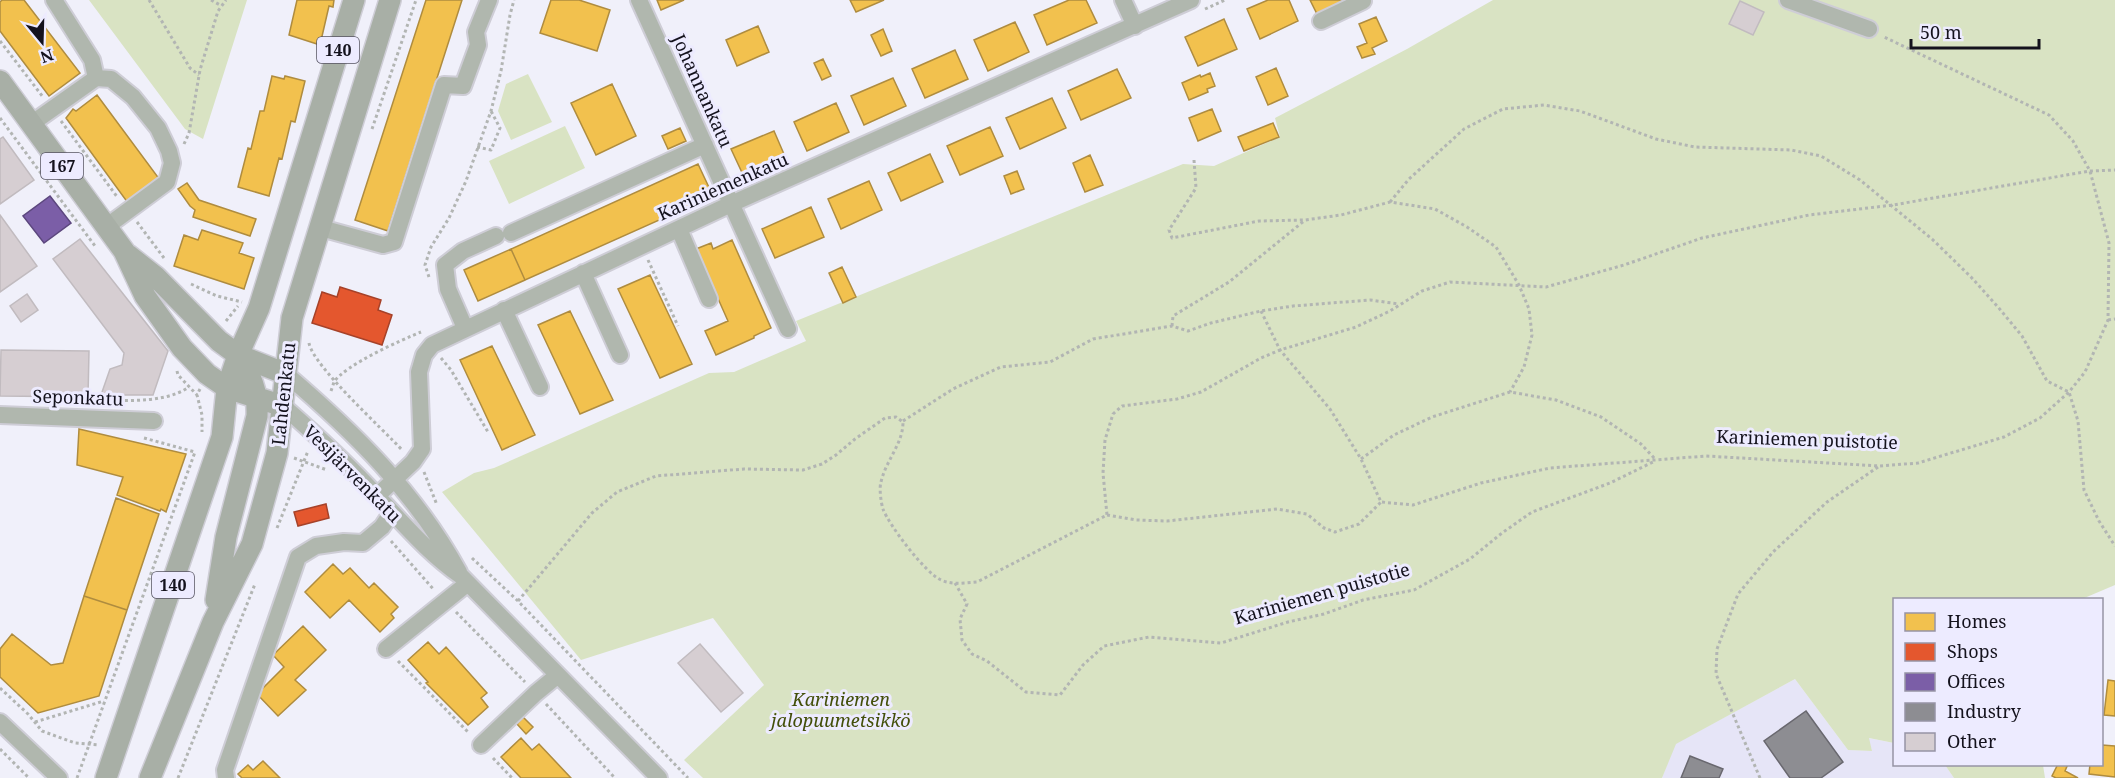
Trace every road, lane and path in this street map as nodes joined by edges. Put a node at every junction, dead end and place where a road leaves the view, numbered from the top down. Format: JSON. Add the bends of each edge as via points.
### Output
{"nodes":[{"id":1,"x":54,"y":0,"type":"edge"},
{"id":2,"x":149,"y":0,"type":"edge"},
{"id":3,"x":211,"y":0,"type":"edge"},
{"id":4,"x":226,"y":0,"type":"edge"},
{"id":5,"x":354,"y":0,"type":"edge"},
{"id":6,"x":390,"y":0,"type":"edge"},
{"id":7,"x":416,"y":0,"type":"edge"},
{"id":8,"x":489,"y":0,"type":"edge"},
{"id":9,"x":514,"y":0,"type":"edge"},
{"id":10,"x":639,"y":0,"type":"edge"},
{"id":11,"x":1123,"y":0,"type":"edge"},
{"id":12,"x":1225,"y":0,"type":"edge"},
{"id":13,"x":1362,"y":0,"type":"edge"},
{"id":14,"x":1788,"y":0,"type":"edge"},
{"id":15,"x":221,"y":5,"type":"junction"},
{"id":16,"x":1197,"y":5,"type":"edge"},
{"id":17,"x":1322,"y":21,"type":"dead end"},
{"id":18,"x":1136,"y":26,"type":"junction"},
{"id":19,"x":1869,"y":29,"type":"joint"},
{"id":20,"x":0,"y":40,"type":"edge"},
{"id":21,"x":199,"y":75,"type":"junction"},
{"id":22,"x":96,"y":78,"type":"junction"},
{"id":23,"x":0,"y":81,"type":"edge"},
{"id":24,"x":52,"y":109,"type":"junction"},
{"id":25,"x":490,"y":111,"type":"junction"},
{"id":26,"x":0,"y":118,"type":"edge"},
{"id":27,"x":32,"y":124,"type":"junction"},
{"id":28,"x":370,"y":133,"type":"dead end"},
{"id":29,"x":705,"y":145,"type":"junction"},
{"id":30,"x":477,"y":147,"type":"junction"},
{"id":31,"x":1194,"y":160,"type":"dead end"},
{"id":32,"x":172,"y":163,"type":"junction"},
{"id":33,"x":2115,"y":170,"type":"edge"},
{"id":34,"x":2090,"y":171,"type":"junction"},
{"id":35,"x":1390,"y":202,"type":"junction"},
{"id":36,"x":732,"y":204,"type":"junction"},
{"id":37,"x":1893,"y":205,"type":"junction"},
{"id":38,"x":128,"y":211,"type":"junction"},
{"id":39,"x":1305,"y":220,"type":"junction"},
{"id":40,"x":106,"y":227,"type":"junction"},
{"id":41,"x":321,"y":228,"type":"junction"},
{"id":42,"x":679,"y":229,"type":"junction"},
{"id":43,"x":124,"y":251,"type":"junction"},
{"id":44,"x":101,"y":254,"type":"dead end"},
{"id":45,"x":657,"y":256,"type":"dead end"},
{"id":46,"x":648,"y":260,"type":"junction"},
{"id":47,"x":167,"y":262,"type":"dead end"},
{"id":48,"x":638,"y":265,"type":"dead end"},
{"id":49,"x":583,"y":273,"type":"junction"},
{"id":50,"x":430,"y":282,"type":"dead end"},
{"id":51,"x":189,"y":283,"type":"dead end"},
{"id":52,"x":1519,"y":285,"type":"junction"},
{"id":53,"x":709,"y":299,"type":"dead end"},
{"id":54,"x":1401,"y":304,"type":"junction"},
{"id":55,"x":504,"y":310,"type":"junction"},
{"id":56,"x":1261,"y":311,"type":"junction"},
{"id":57,"x":2115,"y":319,"type":"edge"},
{"id":58,"x":2108,"y":320,"type":"junction"},
{"id":59,"x":678,"y":326,"type":"dead end"},
{"id":60,"x":1172,"y":326,"type":"junction"},
{"id":61,"x":465,"y":328,"type":"junction"},
{"id":62,"x":788,"y":329,"type":"dead end"},
{"id":63,"x":423,"y":331,"type":"dead end"},
{"id":64,"x":219,"y":341,"type":"junction"},
{"id":65,"x":309,"y":341,"type":"dead end"},
{"id":66,"x":1280,"y":350,"type":"junction"},
{"id":67,"x":620,"y":355,"type":"dead end"},
{"id":68,"x":238,"y":356,"type":"junction"},
{"id":69,"x":437,"y":364,"type":"dead end"},
{"id":70,"x":176,"y":366,"type":"dead end"},
{"id":71,"x":207,"y":374,"type":"junction"},
{"id":72,"x":286,"y":374,"type":"junction"},
{"id":73,"x":335,"y":381,"type":"junction"},
{"id":74,"x":189,"y":387,"type":"junction"},
{"id":75,"x":540,"y":387,"type":"dead end"},
{"id":76,"x":227,"y":388,"type":"junction"},
{"id":77,"x":1510,"y":392,"type":"junction"},
{"id":78,"x":2069,"y":392,"type":"junction"},
{"id":79,"x":196,"y":395,"type":"junction"},
{"id":80,"x":258,"y":398,"type":"junction"},
{"id":81,"x":71,"y":399,"type":"dead end"},
{"id":82,"x":283,"y":406,"type":"junction"},
{"id":83,"x":0,"y":415,"type":"edge"},
{"id":84,"x":154,"y":421,"type":"dead end"},
{"id":85,"x":903,"y":422,"type":"junction"},
{"id":86,"x":488,"y":432,"type":"dead end"},
{"id":87,"x":202,"y":433,"type":"dead end"},
{"id":88,"x":315,"y":434,"type":"junction"},
{"id":89,"x":195,"y":452,"type":"dead end"},
{"id":90,"x":1360,"y":459,"type":"junction"},
{"id":91,"x":1656,"y":460,"type":"junction"},
{"id":92,"x":1880,"y":466,"type":"junction"},
{"id":93,"x":421,"y":467,"type":"junction"},
{"id":94,"x":396,"y":479,"type":"junction"},
{"id":95,"x":377,"y":495,"type":"junction"},
{"id":96,"x":1381,"y":502,"type":"junction"},
{"id":97,"x":392,"y":512,"type":"junction"},
{"id":98,"x":442,"y":514,"type":"dead end"},
{"id":99,"x":1107,"y":515,"type":"junction"},
{"id":100,"x":278,"y":528,"type":"dead end"},
{"id":101,"x":390,"y":539,"type":"dead end"},
{"id":102,"x":2115,"y":546,"type":"edge"},
{"id":103,"x":470,"y":557,"type":"dead end"},
{"id":104,"x":465,"y":579,"type":"junction"},
{"id":105,"x":255,"y":583,"type":"dead end"},
{"id":106,"x":956,"y":583,"type":"junction"},
{"id":107,"x":445,"y":601,"type":"junction"},
{"id":108,"x":518,"y":601,"type":"junction"},
{"id":109,"x":213,"y":622,"type":"junction"},
{"id":110,"x":386,"y":649,"type":"joint"},
{"id":111,"x":558,"y":675,"type":"junction"},
{"id":112,"x":0,"y":688,"type":"edge"},
{"id":113,"x":536,"y":693,"type":"junction"},
{"id":114,"x":104,"y":701,"type":"junction"},
{"id":115,"x":0,"y":722,"type":"edge"},
{"id":116,"x":35,"y":722,"type":"junction"},
{"id":117,"x":90,"y":743,"type":"junction"},
{"id":118,"x":481,"y":745,"type":"junction"},
{"id":119,"x":117,"y":748,"type":"junction"},
{"id":120,"x":0,"y":749,"type":"edge"},
{"id":121,"x":152,"y":772,"type":"edge"},
{"id":122,"x":650,"y":775,"type":"edge"},
{"id":123,"x":178,"y":777,"type":"edge"},
{"id":124,"x":29,"y":778,"type":"edge"},
{"id":125,"x":59,"y":778,"type":"edge"},
{"id":126,"x":77,"y":778,"type":"edge"},
{"id":127,"x":106,"y":778,"type":"edge"},
{"id":128,"x":226,"y":778,"type":"edge"},
{"id":129,"x":512,"y":778,"type":"edge"},
{"id":130,"x":615,"y":778,"type":"edge"},
{"id":131,"x":688,"y":778,"type":"edge"},
{"id":132,"x":1760,"y":778,"type":"edge"}],
"edges":[{"from":1,"to":22,"type":"street","via":[[92,60]]},
{"from":2,"to":21,"type":"path","via":[[190,68]]},
{"from":3,"to":15,"type":"path"},
{"from":4,"to":15,"type":"path"},
{"from":5,"to":68,"type":"main road","number":"140","via":[[259,308]]},
{"from":6,"to":41,"type":"main road","name":"Lahdenkatu","number":"140"},
{"from":7,"to":28,"type":"path"},
{"from":8,"to":41,"type":"street","via":[[476,32],[478,45],[463,86],[444,85],[394,242],[383,245]]},
{"from":9,"to":25,"type":"path"},
{"from":10,"to":29,"type":"street","name":"Johannankatu"},
{"from":11,"to":18,"type":"street"},
{"from":12,"to":16,"type":"path"},
{"from":13,"to":17,"type":"street"},
{"from":14,"to":19,"type":"street"},
{"from":15,"to":21,"type":"path"},
{"from":16,"to":18,"type":"street","name":"Kariniemenkatu"},
{"from":18,"to":36,"type":"street","name":"Kariniemenkatu"},
{"from":19,"to":34,"type":"path","name":"Kariniemen puistotie","via":[[2049,115],[2073,141]]},
{"from":20,"to":24,"type":"path"},
{"from":21,"to":32,"type":"path","via":[[189,133]]},
{"from":22,"to":24,"type":"street"},
{"from":22,"to":32,"type":"street","via":[[111,79],[133,98],[158,128]]},
{"from":23,"to":27,"type":"main road","name":"Vesijärvenkatu","number":"167"},
{"from":24,"to":27,"type":"street"},
{"from":24,"to":38,"type":"path"},
{"from":25,"to":30,"type":"path"},
{"from":25,"to":30,"type":"path","via":[[500,128],[491,150]]},
{"from":26,"to":44,"type":"path"},
{"from":27,"to":40,"type":"main road","name":"Vesijärvenkatu","number":"167"},
{"from":29,"to":36,"type":"street","name":"Johannankatu"},
{"from":29,"to":61,"type":"street","via":[[463,251],[445,265],[448,289]]},
{"from":30,"to":50,"type":"path","via":[[449,218],[431,247],[425,266]]},
{"from":31,"to":39,"type":"path","via":[[1196,188],[1169,230],[1172,238],[1259,221]]},
{"from":32,"to":38,"type":"street","via":[[167,183]]},
{"from":33,"to":34,"type":"path"},
{"from":34,"to":37,"type":"path"},
{"from":34,"to":58,"type":"path","name":"Kariniemen puistotie","via":[[2109,243]]},
{"from":35,"to":37,"type":"path","via":[[1409,178],[1464,129],[1503,109],[1544,105],[1580,111],[1656,138],[1695,147],[1791,150],[1821,156]]},
{"from":35,"to":39,"type":"path"},
{"from":35,"to":52,"type":"path","via":[[1435,209],[1467,227],[1497,247]]},
{"from":36,"to":42,"type":"street","name":"Kariniemenkatu"},
{"from":36,"to":62,"type":"street","name":"Johannankatu"},
{"from":37,"to":52,"type":"path","via":[[1809,214],[1702,238],[1546,287]]},
{"from":37,"to":78,"type":"path","via":[[1971,277],[2022,336],[2048,381]]},
{"from":38,"to":40,"type":"street"},
{"from":38,"to":47,"type":"path"},
{"from":39,"to":60,"type":"path","via":[[1229,282],[1173,316]]},
{"from":40,"to":43,"type":"main road","name":"Vesijärvenkatu","number":"167"},
{"from":41,"to":72,"type":"main road","name":"Lahdenkatu","number":"140","via":[[292,318]]},
{"from":42,"to":49,"type":"street","name":"Kariniemenkatu"},
{"from":42,"to":53,"type":"street"},
{"from":43,"to":64,"type":"main road","name":"Vesijärvenkatu","number":"167","via":[[156,277]]},
{"from":43,"to":71,"type":"main road","name":"Vesijärvenkatu","number":"167","via":[[152,305],[182,348]]},
{"from":45,"to":46,"type":"path"},
{"from":46,"to":48,"type":"path"},
{"from":46,"to":59,"type":"path"},
{"from":49,"to":55,"type":"street","name":"Kariniemenkatu"},
{"from":49,"to":67,"type":"street"},
{"from":51,"to":64,"type":"path","via":[[242,302],[227,318]]},
{"from":52,"to":54,"type":"path","via":[[1450,282],[1422,291]]},
{"from":52,"to":77,"type":"path","via":[[1529,309],[1532,335],[1524,367]]},
{"from":54,"to":56,"type":"path","via":[[1370,300]]},
{"from":54,"to":66,"type":"path","via":[[1356,327]]},
{"from":55,"to":61,"type":"street","name":"Kariniemenkatu"},
{"from":55,"to":75,"type":"street"},
{"from":56,"to":60,"type":"path","via":[[1188,331]]},
{"from":56,"to":66,"type":"path"},
{"from":57,"to":58,"type":"path"},
{"from":58,"to":78,"type":"path","name":"Kariniemen puistotie","via":[[2085,372]]},
{"from":60,"to":85,"type":"path","via":[[1093,339],[1050,362],[1001,367],[953,389]]},
{"from":61,"to":93,"type":"street","name":"Kariniemenkatu","via":[[432,345],[424,355],[419,372]]},
{"from":63,"to":73,"type":"path","via":[[354,366]]},
{"from":64,"to":68,"type":"main road","name":"Vesijärvenkatu","number":"167"},
{"from":65,"to":73,"type":"path","via":[[310,350]]},
{"from":66,"to":90,"type":"path","via":[[1330,409]]},
{"from":66,"to":99,"type":"path","via":[[1201,392],[1122,406],[1113,414],[1105,440],[1103,473]]},
{"from":68,"to":72,"type":"main road","name":"Vesijärvenkatu","number":"167"},
{"from":68,"to":76,"type":"main road","number":"140"},
{"from":68,"to":80,"type":"main road"},
{"from":69,"to":86,"type":"path","via":[[440,356]]},
{"from":70,"to":74,"type":"path","via":[[178,375]]},
{"from":71,"to":76,"type":"main road","name":"Vesijärvenkatu","number":"167"},
{"from":71,"to":79,"type":"path"},
{"from":72,"to":82,"type":"main road","name":"Lahdenkatu","number":"140"},
{"from":72,"to":94,"type":"street","name":"Vesijärvenkatu","via":[[347,428]]},
{"from":73,"to":93,"type":"path"},
{"from":74,"to":79,"type":"path"},
{"from":74,"to":81,"type":"path","via":[[178,395],[153,400]]},
{"from":76,"to":80,"type":"main road","name":"Vesijärvenkatu","number":"167"},
{"from":76,"to":119,"type":"main road","number":"140","via":[[222,438]]},
{"from":77,"to":90,"type":"path","via":[[1432,417],[1394,435]]},
{"from":77,"to":91,"type":"path","via":[[1556,400],[1601,417],[1641,444]]},
{"from":78,"to":92,"type":"path","name":"Kariniemen puistotie","via":[[2040,418],[2004,437],[1918,463]]},
{"from":78,"to":102,"type":"path","via":[[2078,421],[2084,490]]},
{"from":79,"to":87,"type":"path"},
{"from":80,"to":82,"type":"main road","name":"Vesijärvenkatu","number":"167"},
{"from":80,"to":109,"type":"main road","via":[[251,445],[226,537]]},
{"from":82,"to":88,"type":"street","name":"Vesijärvenkatu"},
{"from":82,"to":109,"type":"main road","name":"Lahdenkatu","number":"140","via":[[277,453],[252,544]]},
{"from":83,"to":84,"type":"street","name":"Seponkatu"},
{"from":85,"to":106,"type":"path","via":[[903,433],[880,483],[883,509],[924,567],[939,579]]},
{"from":85,"to":108,"type":"path","via":[[896,417],[885,418],[822,464],[803,470],[744,469],[656,476],[617,492],[592,513]]},
{"from":88,"to":95,"type":"street","name":"Vesijärvenkatu"},
{"from":88,"to":100,"type":"path"},
{"from":89,"to":114,"type":"path"},
{"from":90,"to":96,"type":"path"},
{"from":91,"to":92,"type":"path","name":"Kariniemen puistotie","via":[[1706,456]]},
{"from":91,"to":96,"type":"path","name":"Kariniemen puistotie","via":[[1550,468],[1481,483],[1413,505]]},
{"from":91,"to":106,"type":"path","name":"Kariniemen puistotie","via":[[1610,483],[1532,513],[1470,559],[1414,590],[1363,600],[1221,643],[1149,637],[1104,646],[1083,664],[1060,695],[1026,692],[972,654],[962,640],[960,619],[967,604]]},
{"from":92,"to":132,"type":"path","via":[[1827,502],[1773,552],[1738,594],[1721,638],[1716,674]]},
{"from":93,"to":94,"type":"street","name":"Kariniemenkatu"},
{"from":93,"to":98,"type":"path"},
{"from":94,"to":95,"type":"street","name":"Kariniemenkatu"},
{"from":94,"to":104,"type":"street","name":"Vesijärvenkatu"},
{"from":95,"to":97,"type":"street","name":"Vesijärvenkatu"},
{"from":96,"to":99,"type":"path","via":[[1359,524],[1335,532],[1307,514],[1277,509],[1167,521]]},
{"from":97,"to":104,"type":"street","name":"Vesijärvenkatu","via":[[440,561]]},
{"from":97,"to":128,"type":"street","via":[[363,543],[316,546],[298,557],[225,770]]},
{"from":99,"to":106,"type":"path","via":[[977,582]]},
{"from":101,"to":107,"type":"path"},
{"from":103,"to":108,"type":"path"},
{"from":104,"to":107,"type":"street"},
{"from":104,"to":111,"type":"street","name":"Vesijärvenkatu"},
{"from":105,"to":123,"type":"path"},
{"from":107,"to":110,"type":"street"},
{"from":107,"to":113,"type":"path"},
{"from":108,"to":131,"type":"path"},
{"from":109,"to":121,"type":"main road","name":"Lahdenkatu","number":"140"},
{"from":110,"to":118,"type":"path"},
{"from":111,"to":113,"type":"street"},
{"from":111,"to":122,"type":"street","name":"Vesijärvenkatu"},
{"from":112,"to":116,"type":"path"},
{"from":113,"to":118,"type":"street"},
{"from":113,"to":130,"type":"path"},
{"from":114,"to":116,"type":"path"},
{"from":114,"to":117,"type":"path"},
{"from":115,"to":125,"type":"street"},
{"from":116,"to":117,"type":"path","via":[[42,731]]},
{"from":117,"to":119,"type":"path"},
{"from":117,"to":126,"type":"path"},
{"from":118,"to":129,"type":"path"},
{"from":119,"to":127,"type":"main road","number":"140"},
{"from":120,"to":124,"type":"path"},
{"from":121,"to":123,"type":"path"}]}
